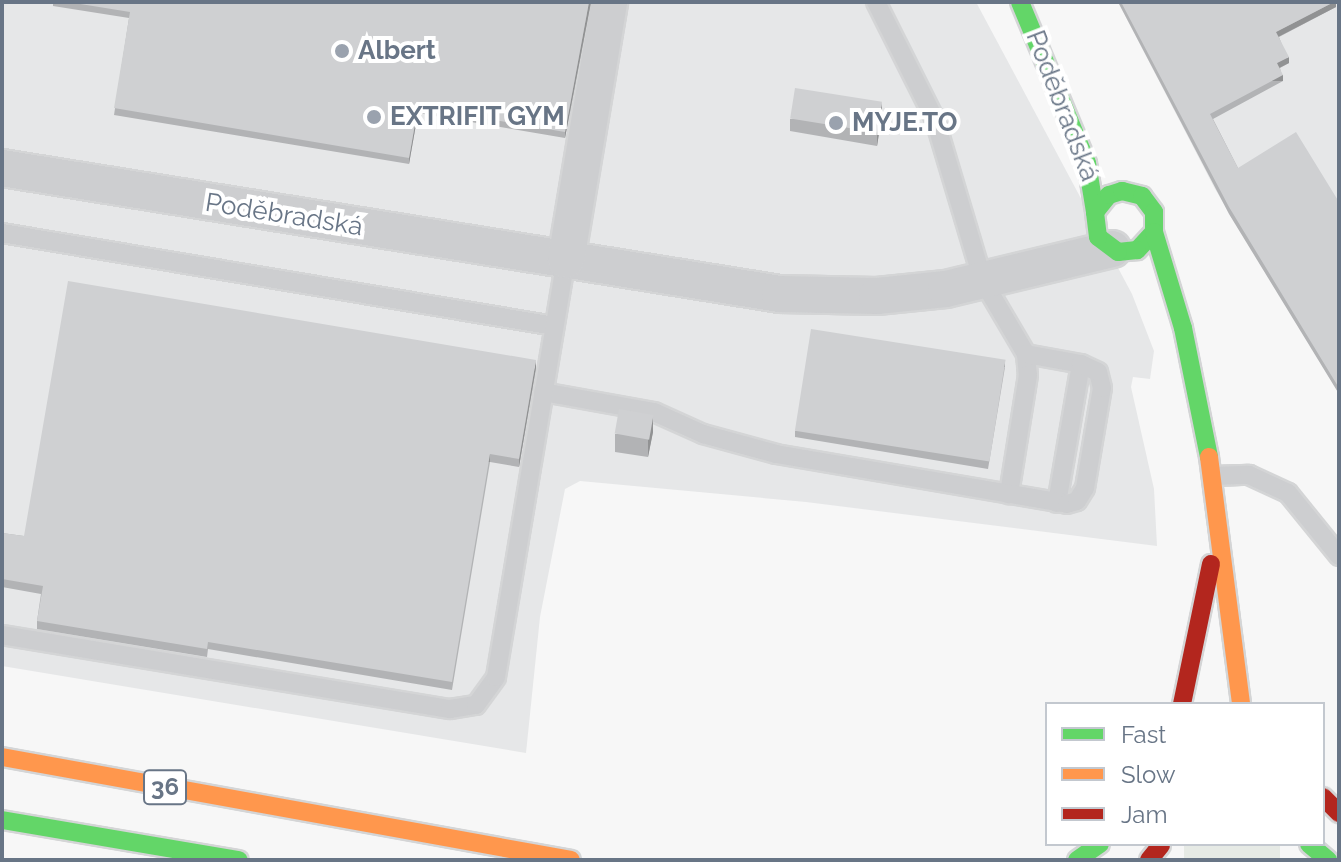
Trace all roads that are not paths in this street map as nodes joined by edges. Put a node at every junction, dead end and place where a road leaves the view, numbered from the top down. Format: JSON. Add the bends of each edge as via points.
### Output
{"nodes":[{"id":1,"x":609,"y":2,"type":"edge"},
{"id":2,"x":876,"y":2,"type":"edge"},
{"id":3,"x":1021,"y":2,"type":"edge"},
{"id":4,"x":1094,"y":128,"type":"dead end"},
{"id":5,"x":2,"y":168,"type":"edge"},
{"id":6,"x":1122,"y":174,"type":"dead end"},
{"id":7,"x":1134,"y":192,"type":"junction"},
{"id":8,"x":1095,"y":214,"type":"junction"},
{"id":9,"x":1154,"y":232,"type":"junction"},
{"id":10,"x":2,"y":233,"type":"edge"},
{"id":11,"x":1125,"y":257,"type":"junction"},
{"id":12,"x":566,"y":260,"type":"junction"},
{"id":13,"x":983,"y":281,"type":"junction"},
{"id":14,"x":1151,"y":292,"type":"dead end"},
{"id":15,"x":554,"y":326,"type":"junction"},
{"id":16,"x":1026,"y":354,"type":"junction"},
{"id":17,"x":1191,"y":371,"type":"junction"},
{"id":18,"x":543,"y":392,"type":"junction"},
{"id":19,"x":1213,"y":476,"type":"junction"},
{"id":20,"x":1009,"y":494,"type":"junction"},
{"id":21,"x":1218,"y":531,"type":"junction"},
{"id":22,"x":1339,"y":556,"type":"edge"},
{"id":23,"x":2,"y":635,"type":"edge"},
{"id":24,"x":1215,"y":659,"type":"dead end"},
{"id":25,"x":1258,"y":679,"type":"dead end"},
{"id":26,"x":1182,"y":702,"type":"edge"},
{"id":27,"x":1241,"y":702,"type":"edge"},
{"id":28,"x":2,"y":757,"type":"edge"},
{"id":29,"x":2,"y":820,"type":"edge"},
{"id":30,"x":1097,"y":846,"type":"edge"},
{"id":31,"x":1311,"y":846,"type":"edge"},
{"id":32,"x":239,"y":860,"type":"edge"},
{"id":33,"x":571,"y":860,"type":"edge"},
{"id":34,"x":1077,"y":860,"type":"edge"},
{"id":35,"x":1328,"y":860,"type":"edge"}],
"edges":[{"from":1,"to":12,"type":"street"},
{"from":2,"to":13,"type":"lane","via":[[935,120]]},
{"from":3,"to":4,"type":"street","name":"Poděbradská"},
{"from":3,"to":8,"type":"street","name":"Poděbradská","via":[[1087,163]]},
{"from":5,"to":12,"type":"street","name":"Poděbradská"},
{"from":6,"to":7,"type":"street","name":"Poděbradská"},
{"from":7,"to":8,"type":"street","via":[[1109,195]]},
{"from":7,"to":9,"type":"street","via":[[1152,206]]},
{"from":8,"to":11,"type":"street","via":[[1098,237]]},
{"from":8,"to":13,"type":"street","name":"Poděbradská","via":[[1055,250]]},
{"from":9,"to":11,"type":"street"},
{"from":9,"to":17,"type":"street"},
{"from":10,"to":15,"type":"lane"},
{"from":11,"to":13,"type":"street","name":"Poděbradská"},
{"from":12,"to":13,"type":"street","name":"Poděbradská","via":[[814,296],[916,293]]},
{"from":12,"to":15,"type":"lane"},
{"from":13,"to":16,"type":"lane"},
{"from":14,"to":17,"type":"street"},
{"from":15,"to":18,"type":"lane"},
{"from":16,"to":20,"type":"lane","via":[[1028,375]]},
{"from":16,"to":20,"type":"lane","via":[[1081,364],[1102,379],[1085,488],[1077,501],[1057,503]]},
{"from":17,"to":19,"type":"street"},
{"from":18,"to":20,"type":"lane","via":[[654,412],[703,434],[776,454]]},
{"from":18,"to":23,"type":"lane","via":[[496,677],[476,705],[450,709]]},
{"from":19,"to":21,"type":"street"},
{"from":19,"to":22,"type":"lane","via":[[1249,475],[1288,493]]},
{"from":21,"to":24,"type":"street"},
{"from":21,"to":25,"type":"street","via":[[1232,599]]},
{"from":21,"to":26,"type":"street"},
{"from":21,"to":27,"type":"street"},
{"from":28,"to":33,"type":"street","number":"36"},
{"from":29,"to":32,"type":"street","number":"36"},
{"from":30,"to":34,"type":"street"},
{"from":31,"to":35,"type":"street"}]}
